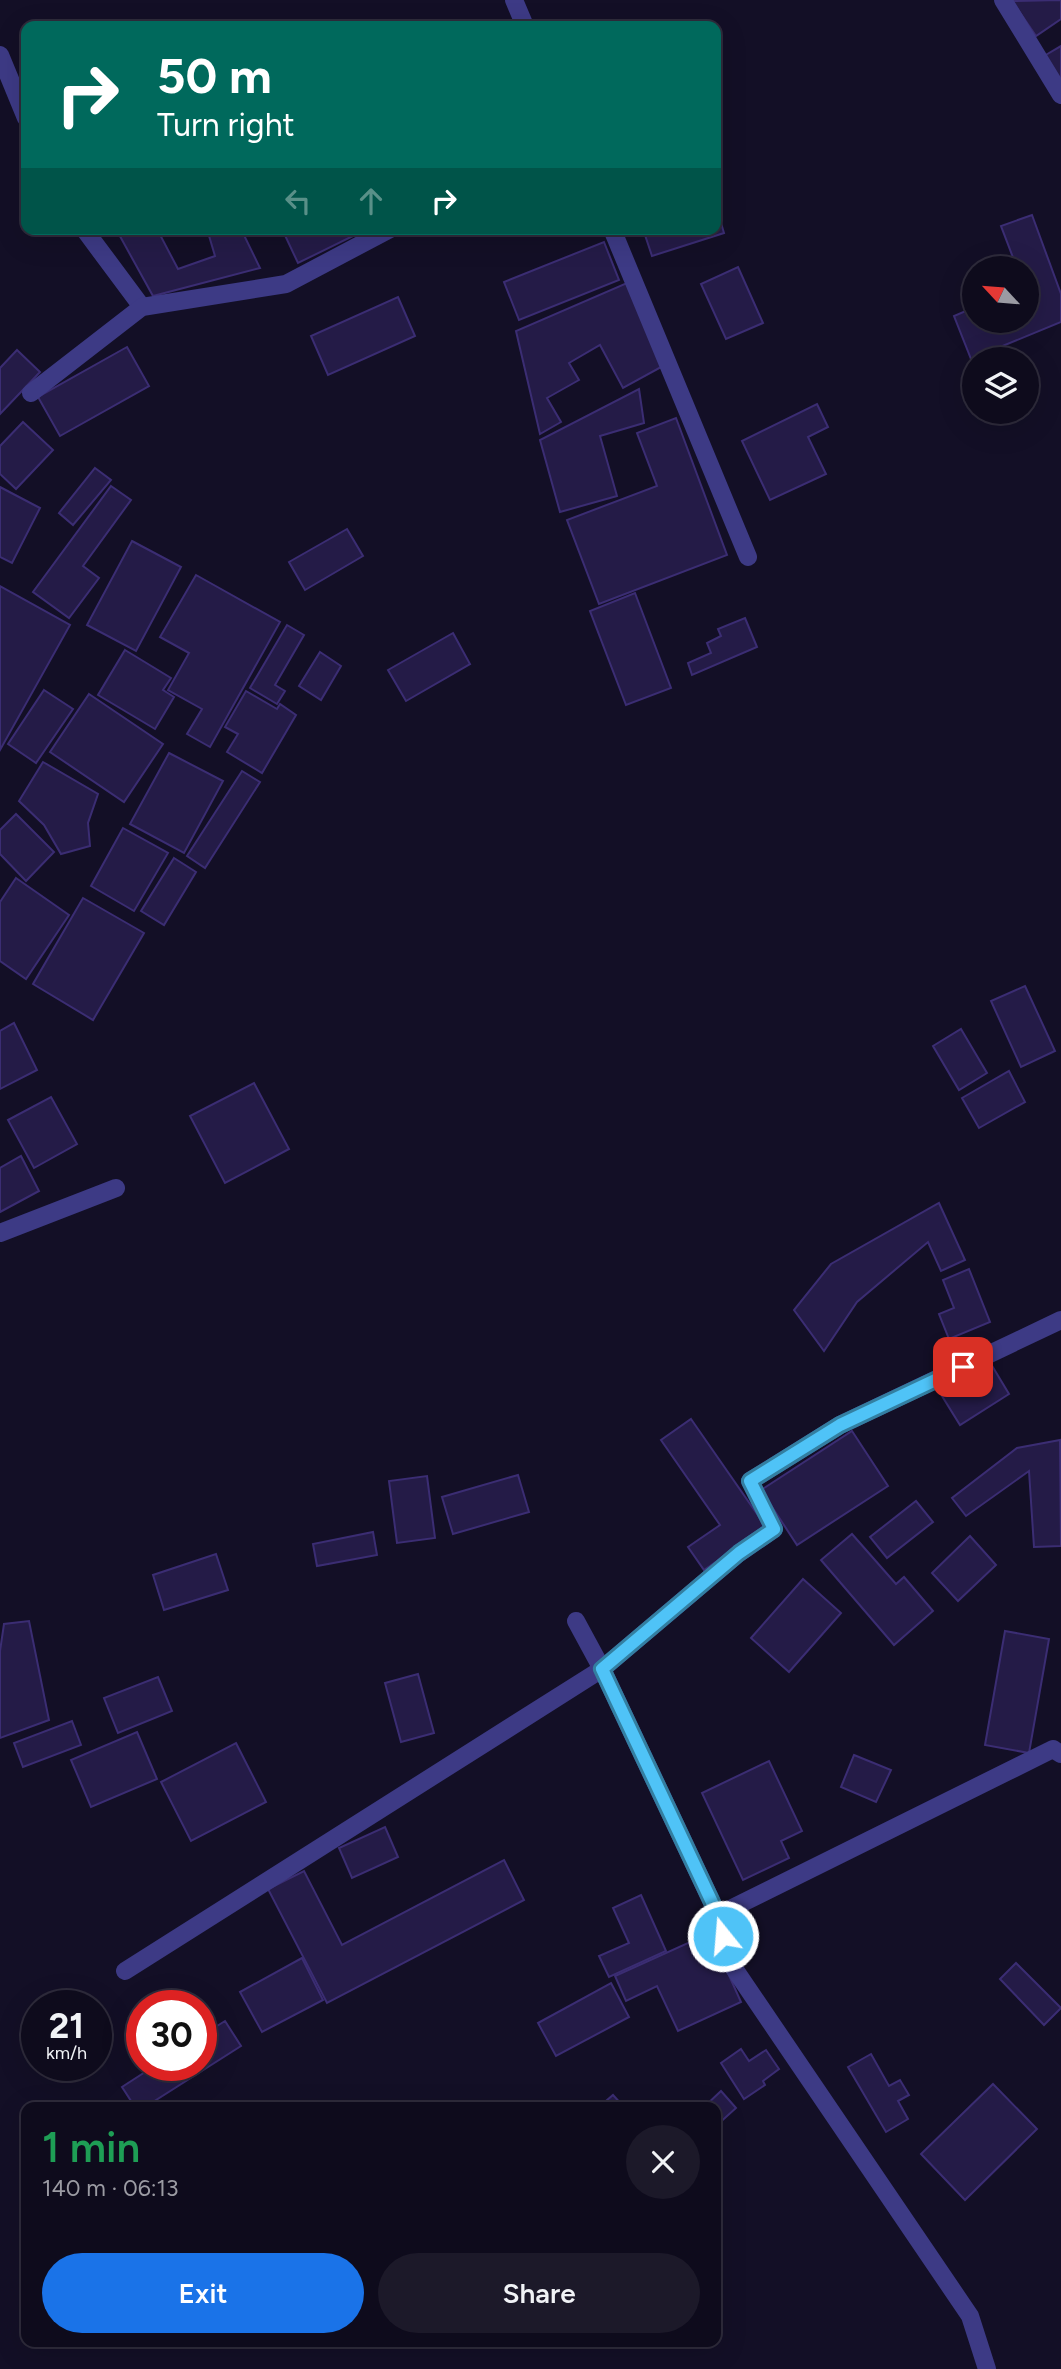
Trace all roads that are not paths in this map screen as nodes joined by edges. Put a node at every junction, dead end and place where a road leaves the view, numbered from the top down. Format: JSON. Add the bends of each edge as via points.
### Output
{"nodes":[{"id":1,"x":514,"y":0,"type":"edge"},
{"id":2,"x":1003,"y":0,"type":"edge"},
{"id":3,"x":523,"y":21,"type":"edge"},
{"id":4,"x":0,"y":55,"type":"edge"},
{"id":5,"x":1061,"y":95,"type":"edge"},
{"id":6,"x":21,"y":106,"type":"edge"},
{"id":7,"x":88,"y":235,"type":"edge"},
{"id":8,"x":379,"y":235,"type":"edge"},
{"id":9,"x":614,"y":235,"type":"edge"},
{"id":10,"x":142,"y":307,"type":"junction"},
{"id":11,"x":32,"y":393,"type":"dead end"},
{"id":12,"x":748,"y":557,"type":"dead end"},
{"id":13,"x":116,"y":1188,"type":"dead end"},
{"id":14,"x":0,"y":1233,"type":"edge"},
{"id":15,"x":1061,"y":1320,"type":"edge"},
{"id":16,"x":576,"y":1621,"type":"dead end"},
{"id":17,"x":602,"y":1669,"type":"junction"},
{"id":18,"x":1061,"y":1755,"type":"edge"},
{"id":19,"x":718,"y":1915,"type":"junction"},
{"id":20,"x":125,"y":1971,"type":"dead end"},
{"id":21,"x":987,"y":2369,"type":"edge"}],
"edges":[{"from":1,"to":3,"type":"street"},
{"from":2,"to":5,"type":"street"},
{"from":4,"to":6,"type":"street"},
{"from":7,"to":10,"type":"street"},
{"from":8,"to":10,"type":"street","via":[[286,284]]},
{"from":9,"to":12,"type":"street"},
{"from":10,"to":11,"type":"street"},
{"from":13,"to":14,"type":"street"},
{"from":15,"to":17,"type":"street","via":[[840,1425],[750,1481],[774,1529]]},
{"from":16,"to":17,"type":"street"},
{"from":17,"to":19,"type":"street"},
{"from":17,"to":20,"type":"street"},
{"from":18,"to":19,"type":"street","via":[[1053,1749]]},
{"from":19,"to":21,"type":"street","via":[[727,1958],[970,2316]]}]}
